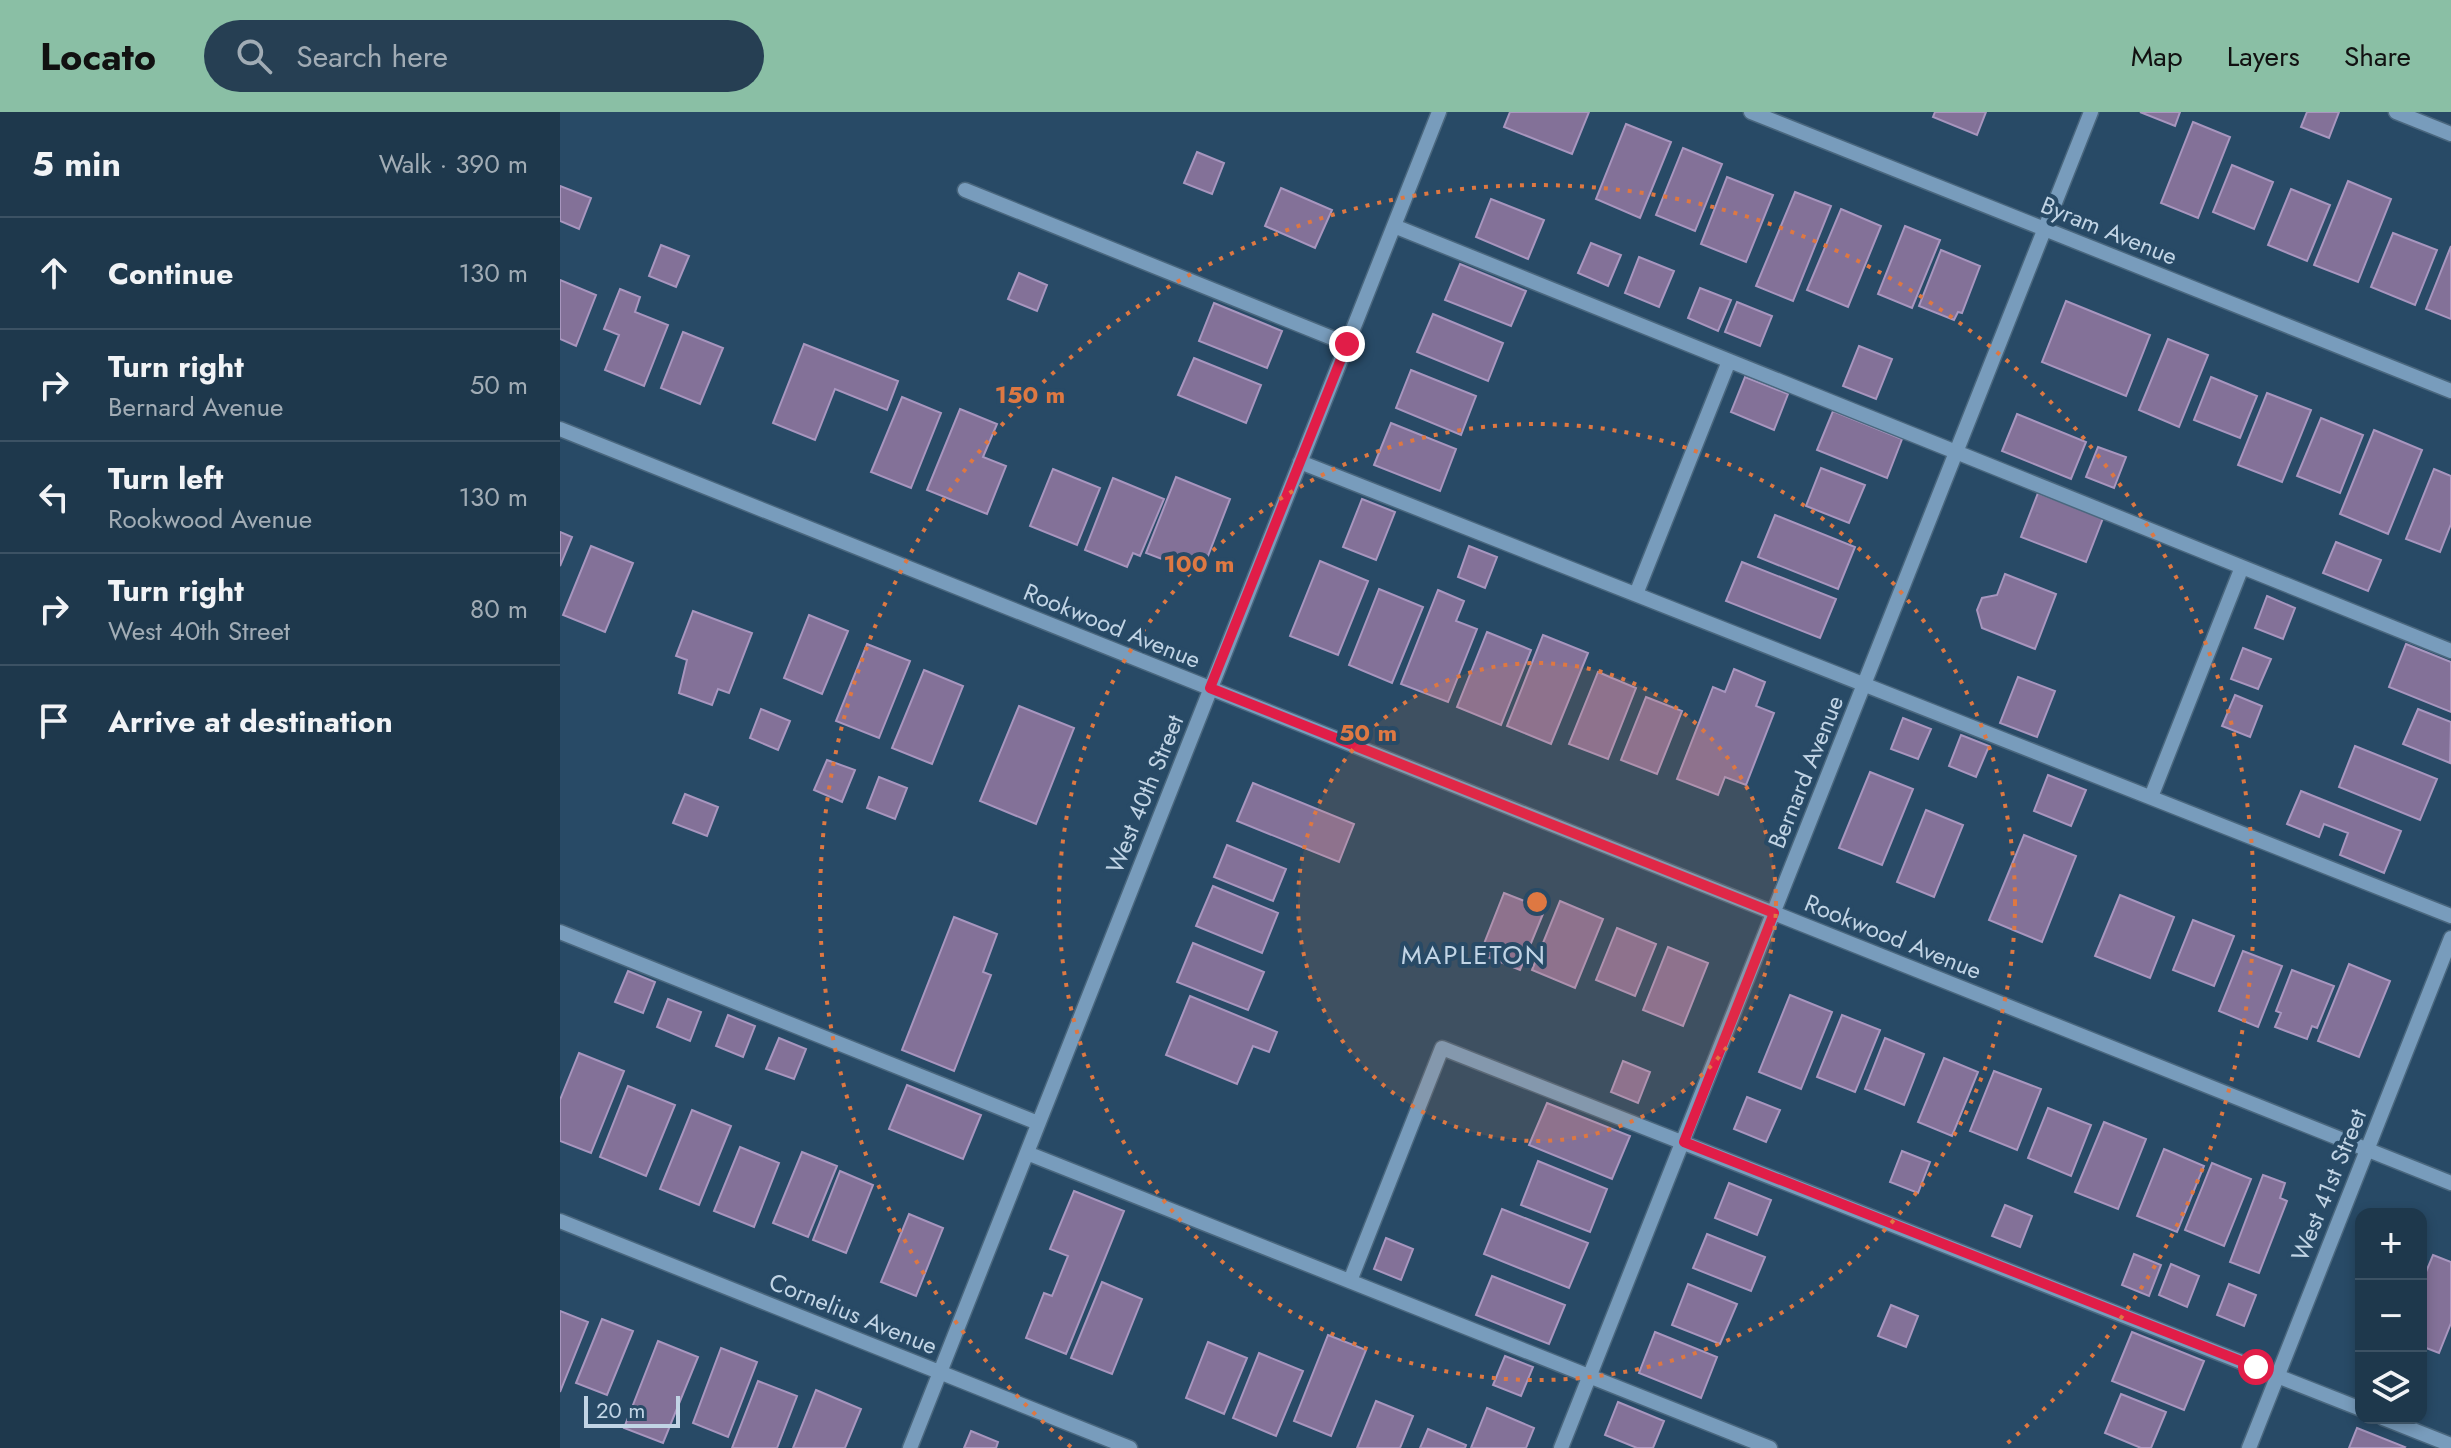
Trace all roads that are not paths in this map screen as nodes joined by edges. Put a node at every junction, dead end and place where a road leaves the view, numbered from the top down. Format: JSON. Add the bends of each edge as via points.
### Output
{"nodes":[{"id":1,"x":1439,"y":112,"type":"edge"},
{"id":2,"x":1751,"y":112,"type":"edge"},
{"id":3,"x":2091,"y":112,"type":"edge"},
{"id":4,"x":2396,"y":112,"type":"edge"},
{"id":5,"x":2419,"y":116,"type":"edge"},
{"id":6,"x":2451,"y":134,"type":"edge"},
{"id":7,"x":965,"y":190,"type":"dead end"},
{"id":8,"x":1394,"y":226,"type":"junction"},
{"id":9,"x":2046,"y":229,"type":"junction"},
{"id":10,"x":1347,"y":344,"type":"junction"},
{"id":11,"x":1729,"y":361,"type":"junction"},
{"id":12,"x":2451,"y":391,"type":"edge"},
{"id":13,"x":560,"y":429,"type":"edge"},
{"id":14,"x":1957,"y":453,"type":"junction"},
{"id":15,"x":1300,"y":462,"type":"junction"},
{"id":16,"x":2242,"y":567,"type":"junction"},
{"id":17,"x":1636,"y":594,"type":"junction"},
{"id":18,"x":2451,"y":651,"type":"edge"},
{"id":19,"x":1865,"y":684,"type":"junction"},
{"id":20,"x":1210,"y":688,"type":"junction"},
{"id":21,"x":2151,"y":797,"type":"junction"},
{"id":22,"x":1774,"y":913,"type":"junction"},
{"id":23,"x":2451,"y":916,"type":"edge"},
{"id":24,"x":560,"y":932,"type":"edge"},
{"id":25,"x":2451,"y":938,"type":"edge"},
{"id":26,"x":1038,"y":1123,"type":"junction"},
{"id":27,"x":1684,"y":1142,"type":"junction"},
{"id":28,"x":2367,"y":1149,"type":"junction"},
{"id":29,"x":1027,"y":1153,"type":"junction"},
{"id":30,"x":2451,"y":1183,"type":"edge"},
{"id":31,"x":560,"y":1221,"type":"edge"},
{"id":32,"x":1350,"y":1281,"type":"junction"},
{"id":33,"x":940,"y":1372,"type":"junction"},
{"id":34,"x":1590,"y":1376,"type":"junction"},
{"id":35,"x":2277,"y":1376,"type":"junction"},
{"id":36,"x":2355,"y":1407,"type":"edge"},
{"id":37,"x":2398,"y":1424,"type":"edge"},
{"id":38,"x":2451,"y":1445,"type":"edge"},
{"id":39,"x":910,"y":1448,"type":"edge"},
{"id":40,"x":1130,"y":1448,"type":"edge"},
{"id":41,"x":1561,"y":1448,"type":"edge"},
{"id":42,"x":1770,"y":1448,"type":"edge"},
{"id":43,"x":2249,"y":1448,"type":"edge"}],
"edges":[{"from":1,"to":8,"type":"street","name":"West 40th Street"},
{"from":2,"to":9,"type":"street","name":"Byram Avenue"},
{"from":3,"to":9,"type":"street","name":"Bernard Avenue"},
{"from":4,"to":5,"type":"street"},
{"from":5,"to":6,"type":"street"},
{"from":7,"to":10,"type":"street"},
{"from":8,"to":10,"type":"street","name":"West 40th Street"},
{"from":8,"to":11,"type":"street"},
{"from":9,"to":12,"type":"street","name":"Byram Avenue"},
{"from":9,"to":14,"type":"street","name":"Bernard Avenue"},
{"from":10,"to":15,"type":"street","name":"West 40th Street"},
{"from":11,"to":14,"type":"street"},
{"from":11,"to":17,"type":"street"},
{"from":13,"to":20,"type":"street","name":"Rookwood Avenue"},
{"from":14,"to":16,"type":"street"},
{"from":14,"to":19,"type":"street","name":"Bernard Avenue"},
{"from":15,"to":17,"type":"street"},
{"from":15,"to":20,"type":"street","name":"West 40th Street"},
{"from":16,"to":18,"type":"street"},
{"from":16,"to":21,"type":"street"},
{"from":17,"to":19,"type":"street"},
{"from":19,"to":21,"type":"street"},
{"from":19,"to":22,"type":"street","name":"Bernard Avenue"},
{"from":20,"to":22,"type":"street","name":"Rookwood Avenue"},
{"from":20,"to":26,"type":"street","name":"West 40th Street"},
{"from":21,"to":23,"type":"street"},
{"from":22,"to":27,"type":"street","name":"Bernard Avenue"},
{"from":22,"to":28,"type":"street","name":"Rookwood Avenue"},
{"from":24,"to":26,"type":"street"},
{"from":25,"to":28,"type":"street","name":"West 41st Street"},
{"from":26,"to":29,"type":"street","name":"West 40th Street"},
{"from":27,"to":32,"type":"street","via":[[1442,1048]]},
{"from":27,"to":34,"type":"street","name":"Bernard Avenue"},
{"from":27,"to":35,"type":"street"},
{"from":28,"to":30,"type":"street","name":"Rookwood Avenue"},
{"from":28,"to":35,"type":"street","name":"West 41st Street"},
{"from":29,"to":32,"type":"street"},
{"from":29,"to":33,"type":"street","name":"West 40th Street"},
{"from":31,"to":33,"type":"street","name":"Cornelius Avenue"},
{"from":32,"to":34,"type":"street"},
{"from":33,"to":39,"type":"street","name":"West 40th Street"},
{"from":33,"to":40,"type":"street","name":"Cornelius Avenue"},
{"from":34,"to":41,"type":"street","name":"Bernard Avenue"},
{"from":34,"to":42,"type":"street"},
{"from":35,"to":36,"type":"street"},
{"from":35,"to":43,"type":"street","name":"West 41st Street"},
{"from":37,"to":38,"type":"street"}]}
